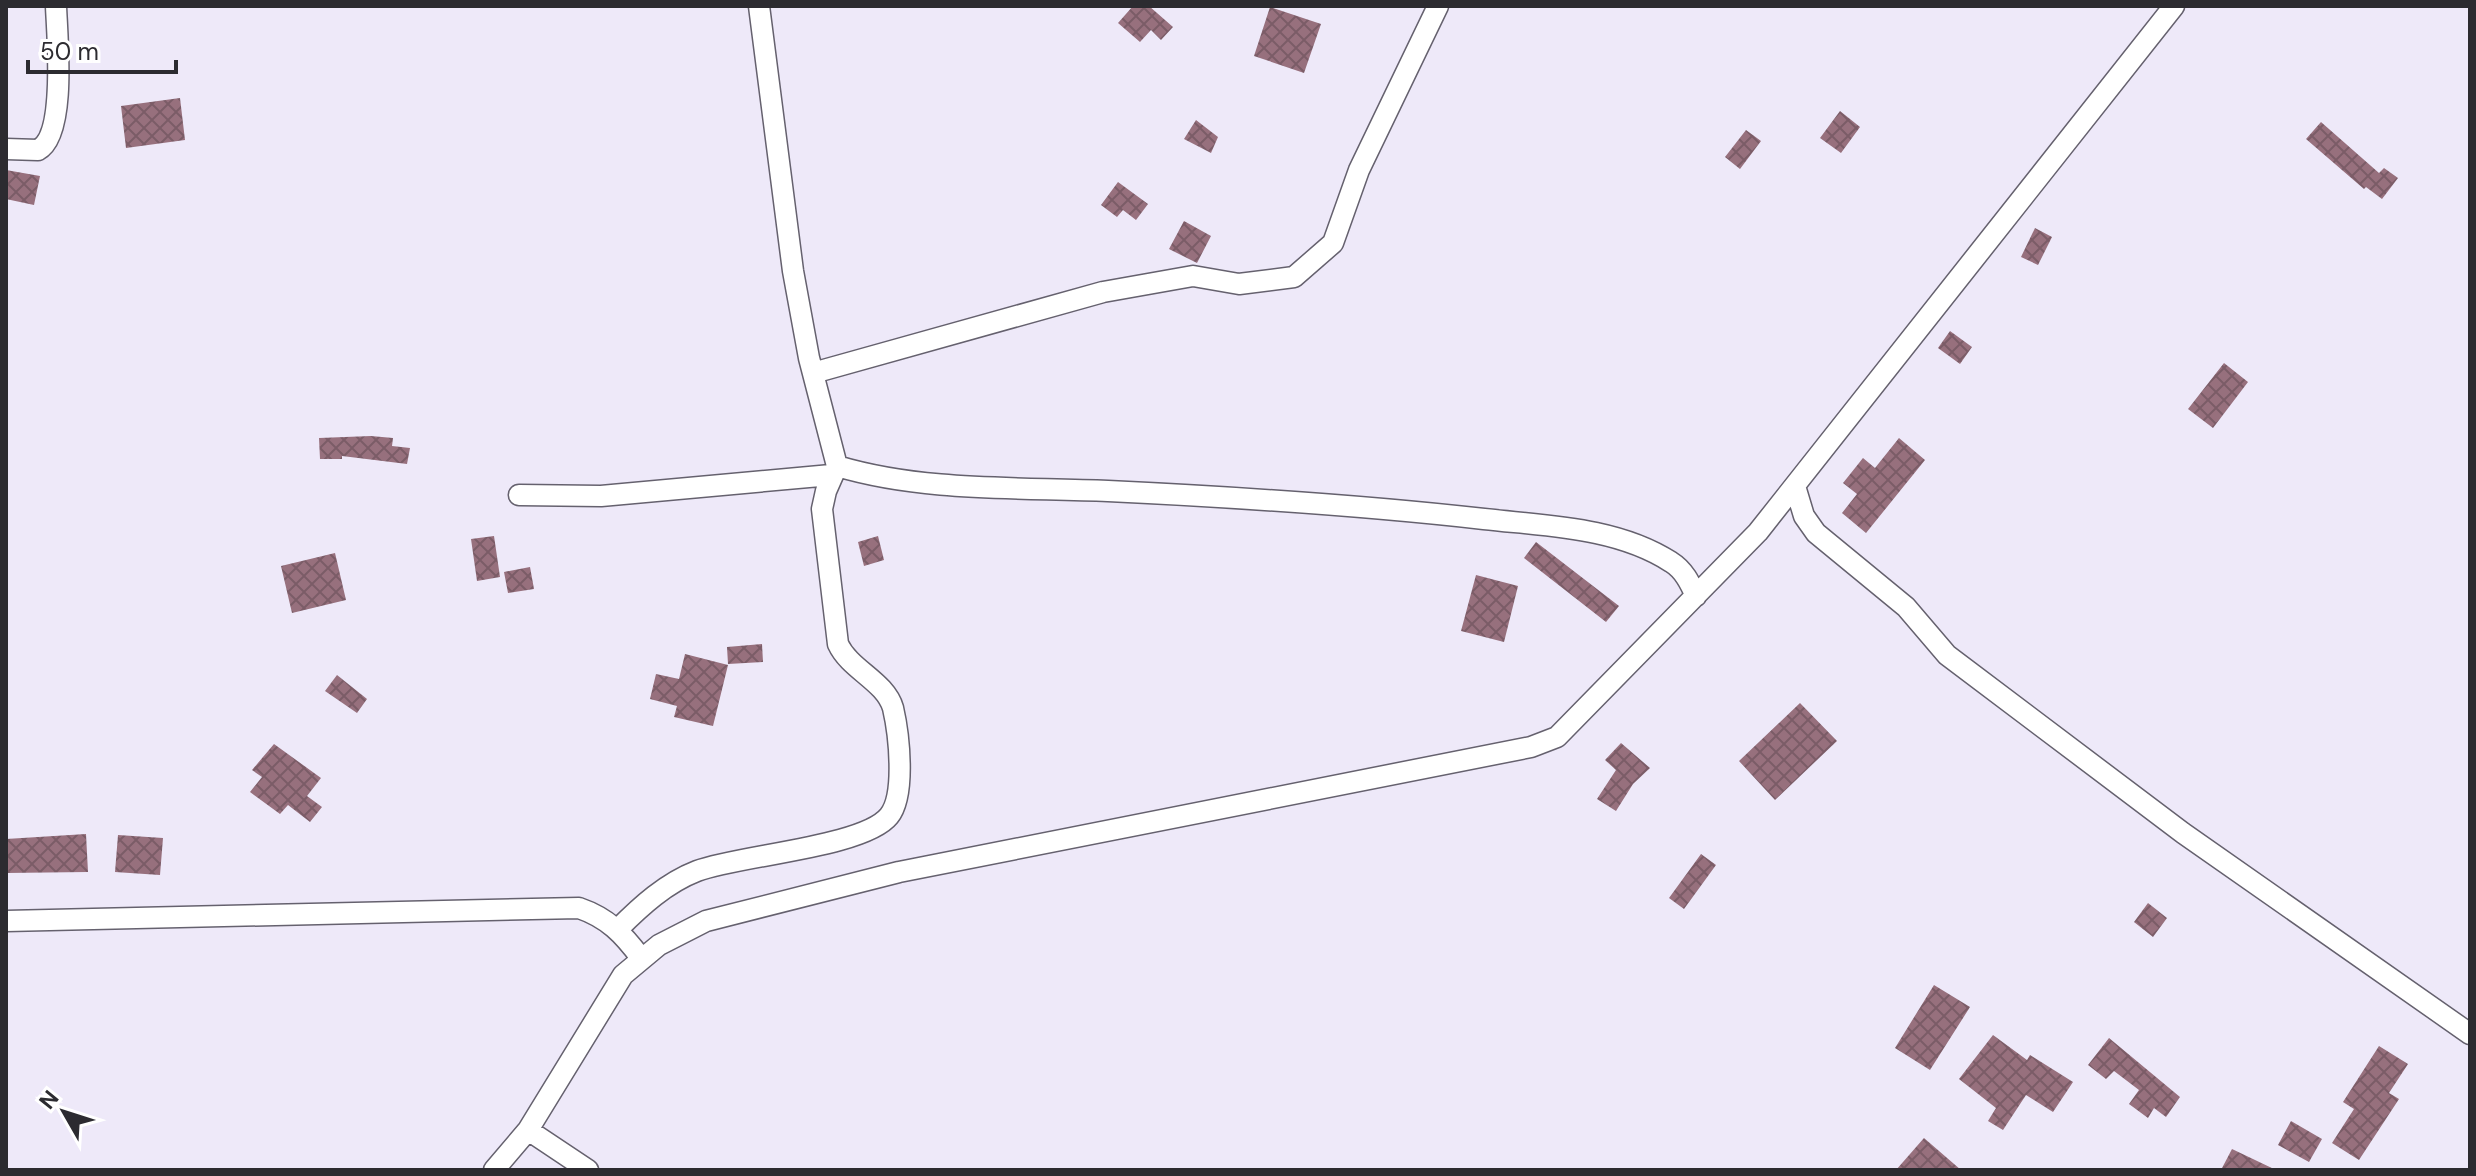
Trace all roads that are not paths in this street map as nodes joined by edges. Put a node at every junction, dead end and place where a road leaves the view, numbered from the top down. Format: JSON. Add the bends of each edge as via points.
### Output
{"nodes":[{"id":1,"x":56,"y":6,"type":"edge"},
{"id":2,"x":759,"y":6,"type":"edge"},
{"id":3,"x":1438,"y":6,"type":"edge"},
{"id":4,"x":2174,"y":6,"type":"edge"},
{"id":5,"x":6,"y":149,"type":"edge"},
{"id":6,"x":813,"y":373,"type":"junction"},
{"id":7,"x":834,"y":470,"type":"junction"},
{"id":8,"x":1795,"y":486,"type":"junction"},
{"id":9,"x":519,"y":495,"type":"dead end"},
{"id":10,"x":1696,"y":596,"type":"junction"},
{"id":11,"x":6,"y":921,"type":"edge"},
{"id":12,"x":618,"y":929,"type":"junction"},
{"id":13,"x":641,"y":958,"type":"junction"},
{"id":14,"x":2470,"y":1034,"type":"edge"},
{"id":15,"x":528,"y":1130,"type":"junction"},
{"id":16,"x":494,"y":1170,"type":"edge"},
{"id":17,"x":588,"y":1170,"type":"edge"}],
"edges":[{"from":1,"to":5,"type":"street","via":[[60,79],[48,142],[38,150]]},
{"from":2,"to":6,"type":"street","via":[[793,271]]},
{"from":3,"to":6,"type":"street","via":[[1359,170],[1333,243],[1294,277],[1239,284],[1193,276],[1103,292]]},
{"from":4,"to":8,"type":"street"},
{"from":6,"to":7,"type":"street"},
{"from":7,"to":9,"type":"street","via":[[601,496]]},
{"from":7,"to":10,"type":"street","via":[[931,483],[1112,491],[1576,529],[1634,544],[1672,562]]},
{"from":7,"to":12,"type":"street","via":[[822,509],[838,644],[843,656],[882,690],[893,708],[899,800],[871,831],[695,872],[666,887]]},
{"from":8,"to":10,"type":"street"},
{"from":8,"to":14,"type":"street","via":[[1804,516],[1816,533],[1906,607],[1947,655],[2170,823]]},
{"from":10,"to":13,"type":"street","via":[[1547,743],[899,872],[706,921]]},
{"from":11,"to":12,"type":"street","via":[[579,908]]},
{"from":12,"to":13,"type":"street"},
{"from":13,"to":15,"type":"street","via":[[605,1000]]},
{"from":15,"to":16,"type":"street"},
{"from":15,"to":17,"type":"street"}]}
